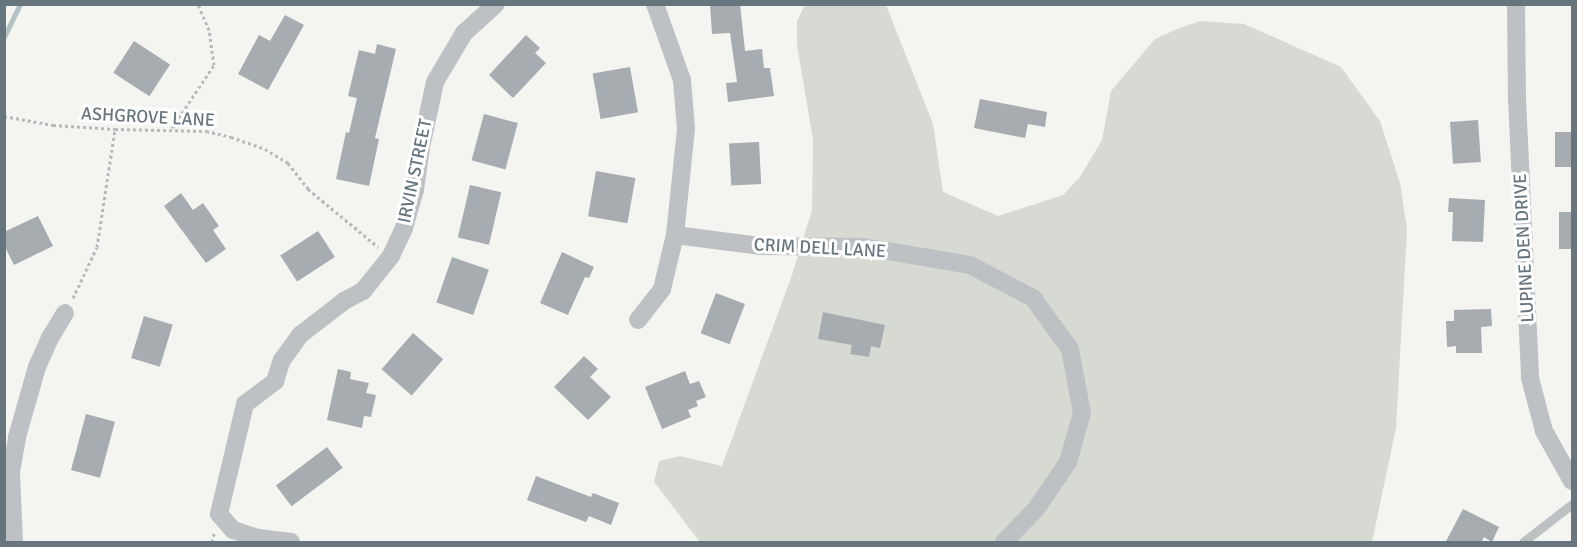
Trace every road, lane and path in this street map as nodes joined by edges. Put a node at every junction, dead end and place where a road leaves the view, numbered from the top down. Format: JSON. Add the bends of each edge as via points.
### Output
{"nodes":[{"id":1,"x":198,"y":4,"type":"edge"},
{"id":2,"x":496,"y":4,"type":"edge"},
{"id":3,"x":655,"y":4,"type":"edge"},
{"id":4,"x":1516,"y":4,"type":"edge"},
{"id":5,"x":4,"y":116,"type":"edge"},
{"id":6,"x":172,"y":128,"type":"junction"},
{"id":7,"x":115,"y":129,"type":"junction"},
{"id":8,"x":675,"y":236,"type":"junction"},
{"id":9,"x":391,"y":256,"type":"junction"},
{"id":10,"x":65,"y":313,"type":"joint"},
{"id":11,"x":638,"y":320,"type":"dead end"},
{"id":12,"x":1572,"y":481,"type":"edge"},
{"id":13,"x":1572,"y":504,"type":"edge"},
{"id":14,"x":14,"y":543,"type":"edge"},
{"id":15,"x":291,"y":543,"type":"edge"},
{"id":16,"x":1004,"y":543,"type":"edge"},
{"id":17,"x":1523,"y":543,"type":"edge"}],
"edges":[{"from":1,"to":6,"type":"path","via":[[209,30],[214,65]]},
{"from":2,"to":9,"type":"street","name":"IRVIN STREET","via":[[464,33],[435,82],[415,190]]},
{"from":3,"to":8,"type":"street","via":[[682,80],[686,129]]},
{"from":4,"to":12,"type":"street","name":"LUPINE DEN DRIVE","via":[[1530,378],[1544,431]]},
{"from":5,"to":7,"type":"path","name":"ASHGROVE LANE"},
{"from":6,"to":7,"type":"path","name":"ASHGROVE LANE"},
{"from":6,"to":9,"type":"path","name":"ASHGROVE LANE","via":[[206,131],[265,149],[288,164],[308,189]]},
{"from":7,"to":10,"type":"path","via":[[97,247]]},
{"from":8,"to":11,"type":"street","via":[[662,289]]},
{"from":8,"to":16,"type":"street","name":"CRIM DELL LANE","via":[[761,246],[864,248],[970,265],[1033,298],[1070,349],[1082,413],[1068,462],[1036,509]]},
{"from":9,"to":15,"type":"street","name":"IRVIN STREET","via":[[363,291],[300,335],[282,360],[274,381],[245,404],[219,514],[233,530]]},
{"from":10,"to":14,"type":"street","via":[[37,367],[20,425],[11,472]]},
{"from":13,"to":17,"type":"lane"}]}
